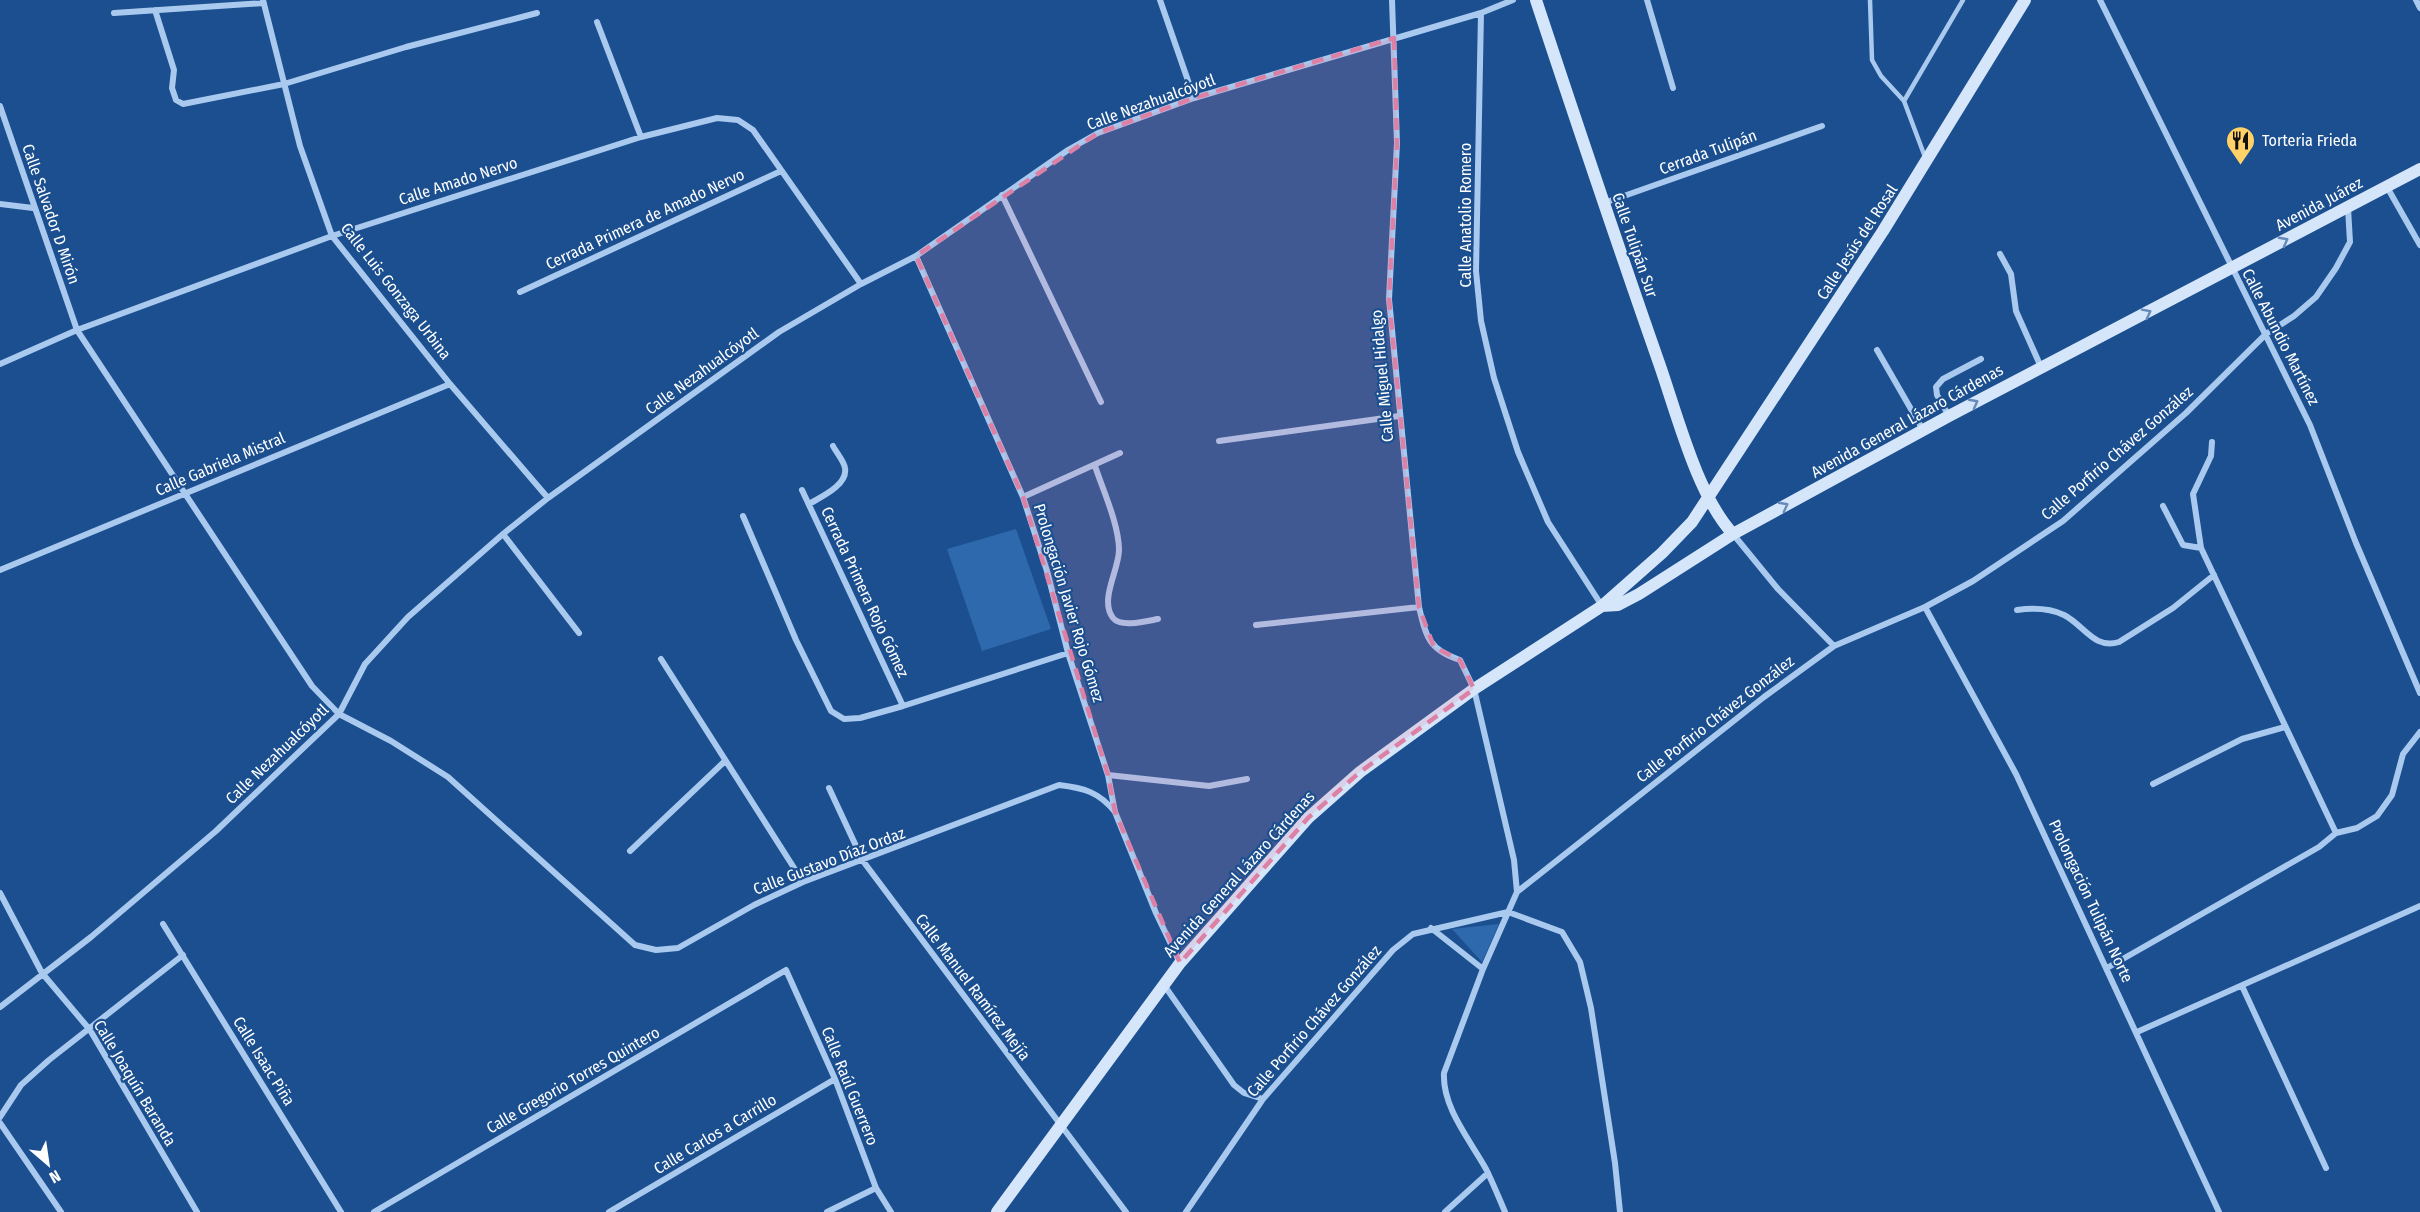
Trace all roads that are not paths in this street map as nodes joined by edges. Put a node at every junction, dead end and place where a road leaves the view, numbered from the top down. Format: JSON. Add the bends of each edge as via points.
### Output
{"nodes":[{"id":1,"x":1160,"y":0,"type":"edge"},
{"id":2,"x":1392,"y":0,"type":"edge"},
{"id":3,"x":1513,"y":0,"type":"edge"},
{"id":4,"x":1536,"y":0,"type":"edge"},
{"id":5,"x":1647,"y":0,"type":"edge"},
{"id":6,"x":1870,"y":0,"type":"edge"},
{"id":7,"x":1963,"y":0,"type":"edge"},
{"id":8,"x":2025,"y":0,"type":"edge"},
{"id":9,"x":2100,"y":0,"type":"edge"},
{"id":10,"x":2416,"y":0,"type":"edge"},
{"id":11,"x":264,"y":2,"type":"edge"},
{"id":12,"x":2420,"y":8,"type":"edge"},
{"id":13,"x":155,"y":10,"type":"junction"},
{"id":14,"x":114,"y":13,"type":"dead end"},
{"id":15,"x":537,"y":13,"type":"dead end"},
{"id":16,"x":1481,"y":13,"type":"junction"},
{"id":17,"x":597,"y":22,"type":"dead end"},
{"id":18,"x":1394,"y":38,"type":"junction"},
{"id":19,"x":284,"y":84,"type":"junction"},
{"id":20,"x":1673,"y":88,"type":"dead end"},
{"id":21,"x":1194,"y":98,"type":"junction"},
{"id":22,"x":1904,"y":101,"type":"junction"},
{"id":23,"x":0,"y":106,"type":"edge"},
{"id":24,"x":1822,"y":126,"type":"dead end"},
{"id":25,"x":641,"y":137,"type":"junction"},
{"id":26,"x":1927,"y":162,"type":"junction"},
{"id":27,"x":2420,"y":169,"type":"edge"},
{"id":28,"x":781,"y":171,"type":"junction"},
{"id":29,"x":2386,"y":187,"type":"junction"},
{"id":30,"x":1002,"y":195,"type":"junction"},
{"id":31,"x":0,"y":204,"type":"edge"},
{"id":32,"x":1603,"y":204,"type":"junction"},
{"id":33,"x":33,"y":208,"type":"junction"},
{"id":34,"x":2348,"y":208,"type":"junction"},
{"id":35,"x":332,"y":236,"type":"junction"},
{"id":36,"x":2420,"y":246,"type":"edge"},
{"id":37,"x":2000,"y":254,"type":"dead end"},
{"id":38,"x":916,"y":256,"type":"junction"},
{"id":39,"x":2233,"y":269,"type":"junction"},
{"id":40,"x":861,"y":284,"type":"junction"},
{"id":41,"x":520,"y":292,"type":"dead end"},
{"id":42,"x":77,"y":330,"type":"junction"},
{"id":43,"x":2266,"y":334,"type":"junction"},
{"id":44,"x":1877,"y":350,"type":"dead end"},
{"id":45,"x":1981,"y":359,"type":"dead end"},
{"id":46,"x":0,"y":364,"type":"edge"},
{"id":47,"x":2041,"y":367,"type":"junction"},
{"id":48,"x":450,"y":384,"type":"junction"},
{"id":49,"x":1101,"y":402,"type":"dead end"},
{"id":50,"x":1398,"y":416,"type":"junction"},
{"id":51,"x":1949,"y":416,"type":"junction"},
{"id":52,"x":1923,"y":430,"type":"junction"},
{"id":53,"x":1220,"y":441,"type":"dead end"},
{"id":54,"x":2212,"y":442,"type":"dead end"},
{"id":55,"x":833,"y":446,"type":"dead end"},
{"id":56,"x":1120,"y":453,"type":"dead end"},
{"id":57,"x":1095,"y":465,"type":"junction"},
{"id":58,"x":802,"y":490,"type":"dead end"},
{"id":59,"x":185,"y":494,"type":"junction"},
{"id":60,"x":1023,"y":497,"type":"junction"},
{"id":61,"x":548,"y":498,"type":"junction"},
{"id":62,"x":1710,"y":498,"type":"junction"},
{"id":63,"x":809,"y":504,"type":"junction"},
{"id":64,"x":2163,"y":506,"type":"dead end"},
{"id":65,"x":743,"y":516,"type":"dead end"},
{"id":66,"x":503,"y":534,"type":"junction"},
{"id":67,"x":1733,"y":534,"type":"junction"},
{"id":68,"x":2201,"y":548,"type":"junction"},
{"id":69,"x":0,"y":570,"type":"edge"},
{"id":70,"x":2214,"y":575,"type":"junction"},
{"id":71,"x":1602,"y":606,"type":"junction"},
{"id":72,"x":1419,"y":607,"type":"junction"},
{"id":73,"x":1925,"y":607,"type":"junction"},
{"id":74,"x":2017,"y":610,"type":"dead end"},
{"id":75,"x":1158,"y":620,"type":"dead end"},
{"id":76,"x":1256,"y":625,"type":"dead end"},
{"id":77,"x":579,"y":633,"type":"dead end"},
{"id":78,"x":1834,"y":646,"type":"junction"},
{"id":79,"x":1068,"y":653,"type":"junction"},
{"id":80,"x":661,"y":659,"type":"dead end"},
{"id":81,"x":1474,"y":689,"type":"junction"},
{"id":82,"x":2420,"y":693,"type":"edge"},
{"id":83,"x":903,"y":706,"type":"junction"},
{"id":84,"x":339,"y":714,"type":"junction"},
{"id":85,"x":2285,"y":727,"type":"junction"},
{"id":86,"x":2420,"y":732,"type":"edge"},
{"id":87,"x":725,"y":760,"type":"junction"},
{"id":88,"x":1108,"y":775,"type":"junction"},
{"id":89,"x":1247,"y":778,"type":"dead end"},
{"id":90,"x":2153,"y":784,"type":"dead end"},
{"id":91,"x":829,"y":788,"type":"dead end"},
{"id":92,"x":1115,"y":812,"type":"junction"},
{"id":93,"x":2336,"y":833,"type":"junction"},
{"id":94,"x":630,"y":851,"type":"dead end"},
{"id":95,"x":863,"y":861,"type":"junction"},
{"id":96,"x":803,"y":882,"type":"junction"},
{"id":97,"x":1517,"y":892,"type":"junction"},
{"id":98,"x":0,"y":893,"type":"edge"},
{"id":99,"x":2420,"y":906,"type":"edge"},
{"id":100,"x":1508,"y":912,"type":"junction"},
{"id":101,"x":163,"y":924,"type":"dead end"},
{"id":102,"x":1431,"y":928,"type":"junction"},
{"id":103,"x":183,"y":955,"type":"junction"},
{"id":104,"x":1180,"y":963,"type":"junction"},
{"id":105,"x":2107,"y":968,"type":"junction"},
{"id":106,"x":1483,"y":969,"type":"junction"},
{"id":107,"x":786,"y":970,"type":"joint"},
{"id":108,"x":42,"y":973,"type":"junction"},
{"id":109,"x":1164,"y":985,"type":"junction"},
{"id":110,"x":2242,"y":986,"type":"junction"},
{"id":111,"x":0,"y":1007,"type":"edge"},
{"id":112,"x":90,"y":1030,"type":"junction"},
{"id":113,"x":2137,"y":1032,"type":"junction"},
{"id":114,"x":835,"y":1079,"type":"junction"},
{"id":115,"x":1263,"y":1099,"type":"junction"},
{"id":116,"x":0,"y":1117,"type":"edge"},
{"id":117,"x":0,"y":1123,"type":"edge"},
{"id":118,"x":1061,"y":1128,"type":"junction"},
{"id":119,"x":2326,"y":1168,"type":"dead end"},
{"id":120,"x":1488,"y":1173,"type":"junction"},
{"id":121,"x":876,"y":1188,"type":"junction"},
{"id":122,"x":61,"y":1212,"type":"edge"},
{"id":123,"x":197,"y":1212,"type":"edge"},
{"id":124,"x":341,"y":1212,"type":"edge"},
{"id":125,"x":374,"y":1212,"type":"edge"},
{"id":126,"x":609,"y":1212,"type":"edge"},
{"id":127,"x":827,"y":1212,"type":"edge"},
{"id":128,"x":891,"y":1212,"type":"edge"},
{"id":129,"x":997,"y":1212,"type":"edge"},
{"id":130,"x":1126,"y":1212,"type":"edge"},
{"id":131,"x":1186,"y":1212,"type":"edge"},
{"id":132,"x":1445,"y":1212,"type":"edge"},
{"id":133,"x":1505,"y":1212,"type":"edge"},
{"id":134,"x":1620,"y":1212,"type":"edge"},
{"id":135,"x":2219,"y":1212,"type":"edge"}],
"edges":[{"from":1,"to":21,"type":"street"},
{"from":2,"to":18,"type":"street","name":"Calle Miguel Hidalgo"},
{"from":3,"to":16,"type":"street","name":"Calle Nezahualcóyotl"},
{"from":4,"to":32,"type":"street","name":"Calle Tulipán Sur"},
{"from":5,"to":20,"type":"street"},
{"from":6,"to":22,"type":"lane","via":[[1872,60]]},
{"from":7,"to":22,"type":"lane"},
{"from":8,"to":26,"type":"street","name":"Calle Jesús del Rosal"},
{"from":9,"to":39,"type":"street","name":"Calle Abundio Martínez"},
{"from":10,"to":12,"type":"street"},
{"from":11,"to":13,"type":"street"},
{"from":11,"to":19,"type":"street","name":"Calle Luis Gonzaga Urbina"},
{"from":13,"to":14,"type":"street"},
{"from":13,"to":19,"type":"street","via":[[174,70],[172,88],[176,100],[183,104]]},
{"from":15,"to":19,"type":"street"},
{"from":16,"to":18,"type":"street","name":"Calle Nezahualcóyotl"},
{"from":16,"to":71,"type":"street","name":"Calle Anatolio Romero","via":[[1476,271],[1481,321],[1518,452],[1548,522]]},
{"from":17,"to":25,"type":"street"},
{"from":18,"to":21,"type":"street","name":"Calle Nezahualcóyotl"},
{"from":18,"to":50,"type":"street","name":"Calle Miguel Hidalgo","via":[[1397,143],[1389,299]]},
{"from":19,"to":35,"type":"street","name":"Calle Luis Gonzaga Urbina","via":[[300,146]]},
{"from":21,"to":30,"type":"street","name":"Calle Nezahualcóyotl","via":[[1098,133]]},
{"from":22,"to":26,"type":"lane"},
{"from":23,"to":33,"type":"street","name":"Calle Salvador D Mirón"},
{"from":24,"to":32,"type":"street","name":"Cerrada Tulipán"},
{"from":25,"to":28,"type":"street","name":"Calle Amado Nervo","via":[[717,118],[738,120],[753,130]]},
{"from":25,"to":35,"type":"street","name":"Calle Amado Nervo"},
{"from":26,"to":62,"type":"street","name":"Calle Jesús del Rosal"},
{"from":27,"to":29,"type":"street","name":"Avenida Juárez"},
{"from":28,"to":40,"type":"street","name":"Calle Amado Nervo"},
{"from":28,"to":41,"type":"street","name":"Cerrada Primera de Amado Nervo"},
{"from":29,"to":34,"type":"street","name":"Avenida Juárez"},
{"from":29,"to":36,"type":"street"},
{"from":30,"to":38,"type":"street","name":"Calle Nezahualcóyotl"},
{"from":30,"to":49,"type":"street"},
{"from":31,"to":33,"type":"street"},
{"from":32,"to":62,"type":"street","name":"Calle Tulipán Sur","via":[[1692,459]]},
{"from":33,"to":42,"type":"street","name":"Calle Salvador D Mirón"},
{"from":39,"to":34,"type":"street","name":"Avenida Juárez","one_way":true},
{"from":34,"to":43,"type":"street","name":"Calle Porfirio Chávez González","via":[[2350,242],[2336,268],[2316,297]]},
{"from":35,"to":42,"type":"street","name":"Calle Amado Nervo"},
{"from":35,"to":48,"type":"street","name":"Calle Luis Gonzaga Urbina"},
{"from":37,"to":47,"type":"street","via":[[2011,274],[2016,311]]},
{"from":38,"to":40,"type":"street","name":"Calle Nezahualcóyotl"},
{"from":38,"to":60,"type":"street","name":"Prolongación Javier Rojo Gómez"},
{"from":39,"to":43,"type":"street","name":"Calle Abundio Martínez"},
{"from":47,"to":39,"type":"street","name":"Avenida General Lázaro Cárdenas","one_way":true},
{"from":40,"to":61,"type":"street","name":"Calle Nezahualcóyotl","via":[[779,332]]},
{"from":42,"to":46,"type":"street","name":"Calle Amado Nervo"},
{"from":42,"to":59,"type":"street","name":"Calle Salvador D Mirón"},
{"from":43,"to":73,"type":"street","name":"Calle Porfirio Chávez González","via":[[2186,414],[2063,520],[1973,581]]},
{"from":43,"to":82,"type":"street","name":"Calle Abundio Martínez","via":[[2310,425]]},
{"from":44,"to":52,"type":"street"},
{"from":45,"to":51,"type":"street","via":[[1943,379],[1936,387]]},
{"from":51,"to":47,"type":"street","name":"Avenida General Lázaro Cárdenas","one_way":true},
{"from":48,"to":59,"type":"street","name":"Calle Gabriela Mistral"},
{"from":48,"to":61,"type":"street","name":"Calle Luis Gonzaga Urbina"},
{"from":50,"to":53,"type":"street"},
{"from":50,"to":72,"type":"street","name":"Calle Miguel Hidalgo"},
{"from":51,"to":52,"type":"street","name":"Avenida General Lázaro Cárdenas"},
{"from":67,"to":52,"type":"street","name":"Avenida General Lázaro Cárdenas","one_way":true},
{"from":54,"to":68,"type":"street","via":[[2211,456],[2193,494]]},
{"from":55,"to":63,"type":"street","via":[[845,467],[844,478]]},
{"from":56,"to":57,"type":"street"},
{"from":57,"to":60,"type":"street"},
{"from":57,"to":75,"type":"street","via":[[1119,550],[1109,599],[1112,617],[1126,623]]},
{"from":58,"to":63,"type":"street","name":"Cerrada Primera Rojo Gómez"},
{"from":59,"to":69,"type":"street","name":"Calle Gabriela Mistral"},
{"from":59,"to":84,"type":"street","name":"Calle Gustavo Díaz Ordaz","via":[[312,686]]},
{"from":60,"to":79,"type":"street","name":"Prolongación Javier Rojo Gómez"},
{"from":61,"to":66,"type":"street","name":"Calle Nezahualcóyotl"},
{"from":62,"to":67,"type":"street","name":"Calle Tulipán Sur"},
{"from":62,"to":71,"type":"street","name":"Avenida General Lázaro Cárdenas","via":[[1662,553]]},
{"from":63,"to":83,"type":"street","name":"Cerrada Primera Rojo Gómez"},
{"from":64,"to":68,"type":"street","via":[[2183,546]]},
{"from":65,"to":83,"type":"street","via":[[831,711],[844,719],[860,718]]},
{"from":66,"to":77,"type":"street"},
{"from":66,"to":84,"type":"street","name":"Calle Nezahualcóyotl","via":[[408,617],[365,664]]},
{"from":67,"to":71,"type":"street","name":"Avenida General Lázaro Cárdenas","via":[[1639,594],[1618,605]]},
{"from":67,"to":78,"type":"street","via":[[1778,589]]},
{"from":68,"to":70,"type":"street"},
{"from":70,"to":74,"type":"street","via":[[2173,608],[2109,645],[2100,643],[2065,615],[2041,609]]},
{"from":70,"to":85,"type":"street"},
{"from":71,"to":81,"type":"street","name":"Avenida General Lázaro Cárdenas"},
{"from":72,"to":76,"type":"street"},
{"from":72,"to":81,"type":"street","name":"Calle Miguel Hidalgo","via":[[1425,633],[1434,647],[1460,660]]},
{"from":73,"to":78,"type":"street","name":"Calle Porfirio Chávez González"},
{"from":73,"to":105,"type":"street","name":"Prolongación Tulipán Norte","via":[[2016,774]]},
{"from":78,"to":97,"type":"street","name":"Calle Porfirio Chávez González"},
{"from":79,"to":83,"type":"street"},
{"from":79,"to":88,"type":"street","name":"Prolongación Javier Rojo Gómez"},
{"from":80,"to":87,"type":"street"},
{"from":81,"to":97,"type":"street","name":"Calle Miguel Hidalgo","via":[[1514,860]]},
{"from":81,"to":104,"type":"street","name":"Avenida General Lázaro Cárdenas","via":[[1359,772],[1308,818]]},
{"from":84,"to":96,"type":"street","name":"Calle Gustavo Díaz Ordaz","via":[[448,777],[635,945],[657,950],[678,948],[754,904]]},
{"from":84,"to":108,"type":"street","name":"Calle Nezahualcóyotl","via":[[216,831]]},
{"from":85,"to":90,"type":"street","via":[[2242,739]]},
{"from":85,"to":93,"type":"street"},
{"from":86,"to":93,"type":"street","via":[[2403,754],[2385,808],[2357,828]]},
{"from":87,"to":94,"type":"street"},
{"from":87,"to":96,"type":"street"},
{"from":88,"to":89,"type":"street","via":[[1209,786]]},
{"from":88,"to":92,"type":"street","name":"Prolongación Javier Rojo Gómez"},
{"from":91,"to":95,"type":"street","name":"Calle Manuel Ramírez Mejía"},
{"from":92,"to":95,"type":"street","name":"Calle Gustavo Díaz Ordaz","via":[[1103,798],[1085,788],[1059,785]]},
{"from":92,"to":104,"type":"street","name":"Prolongación Javier Rojo Gómez"},
{"from":93,"to":105,"type":"street","via":[[2319,847]]},
{"from":95,"to":96,"type":"street","name":"Calle Gustavo Díaz Ordaz"},
{"from":95,"to":118,"type":"street","name":"Calle Manuel Ramírez Mejía"},
{"from":97,"to":100,"type":"street"},
{"from":98,"to":108,"type":"street","name":"Calle Joaquín Baranda"},
{"from":99,"to":110,"type":"street"},
{"from":100,"to":102,"type":"street","name":"Calle Porfirio Chávez González"},
{"from":100,"to":106,"type":"street"},
{"from":100,"to":134,"type":"street","via":[[1562,932],[1580,962],[1593,1019]]},
{"from":101,"to":103,"type":"street","name":"Calle Isaac Piña"},
{"from":102,"to":106,"type":"street"},
{"from":102,"to":115,"type":"street","name":"Calle Porfirio Chávez González","via":[[1413,934],[1393,950]]},
{"from":103,"to":112,"type":"street"},
{"from":103,"to":124,"type":"street","name":"Calle Isaac Piña"},
{"from":104,"to":109,"type":"street","name":"Avenida General Lázaro Cárdenas"},
{"from":105,"to":113,"type":"street","name":"Prolongación Tulipán Norte"},
{"from":106,"to":120,"type":"street","via":[[1444,1073],[1443,1088]]},
{"from":107,"to":114,"type":"street","name":"Calle Raúl Guerrero"},
{"from":107,"to":125,"type":"street","name":"Calle Gregorio Torres Quintero"},
{"from":108,"to":111,"type":"street","name":"Calle Nezahualcóyotl"},
{"from":108,"to":112,"type":"street","name":"Calle Joaquín Baranda"},
{"from":109,"to":115,"type":"street","via":[[1234,1085]]},
{"from":109,"to":118,"type":"street","name":"Avenida General Lázaro Cárdenas"},
{"from":110,"to":113,"type":"street"},
{"from":110,"to":119,"type":"street"},
{"from":112,"to":116,"type":"street","via":[[21,1085]]},
{"from":112,"to":123,"type":"street","name":"Calle Joaquín Baranda"},
{"from":113,"to":135,"type":"street","name":"Prolongación Tulipán Norte"},
{"from":114,"to":121,"type":"street","name":"Calle Raúl Guerrero"},
{"from":114,"to":126,"type":"street","name":"Calle Carlos a Carrillo"},
{"from":115,"to":131,"type":"street","name":"Calle Porfirio Chávez González"},
{"from":117,"to":122,"type":"street"},
{"from":118,"to":129,"type":"street","name":"Avenida General Lázaro Cárdenas"},
{"from":118,"to":130,"type":"street","name":"Calle Manuel Ramírez Mejía"},
{"from":120,"to":132,"type":"street"},
{"from":120,"to":133,"type":"street"},
{"from":121,"to":127,"type":"street"},
{"from":121,"to":128,"type":"street","name":"Calle Raúl Guerrero"}]}
